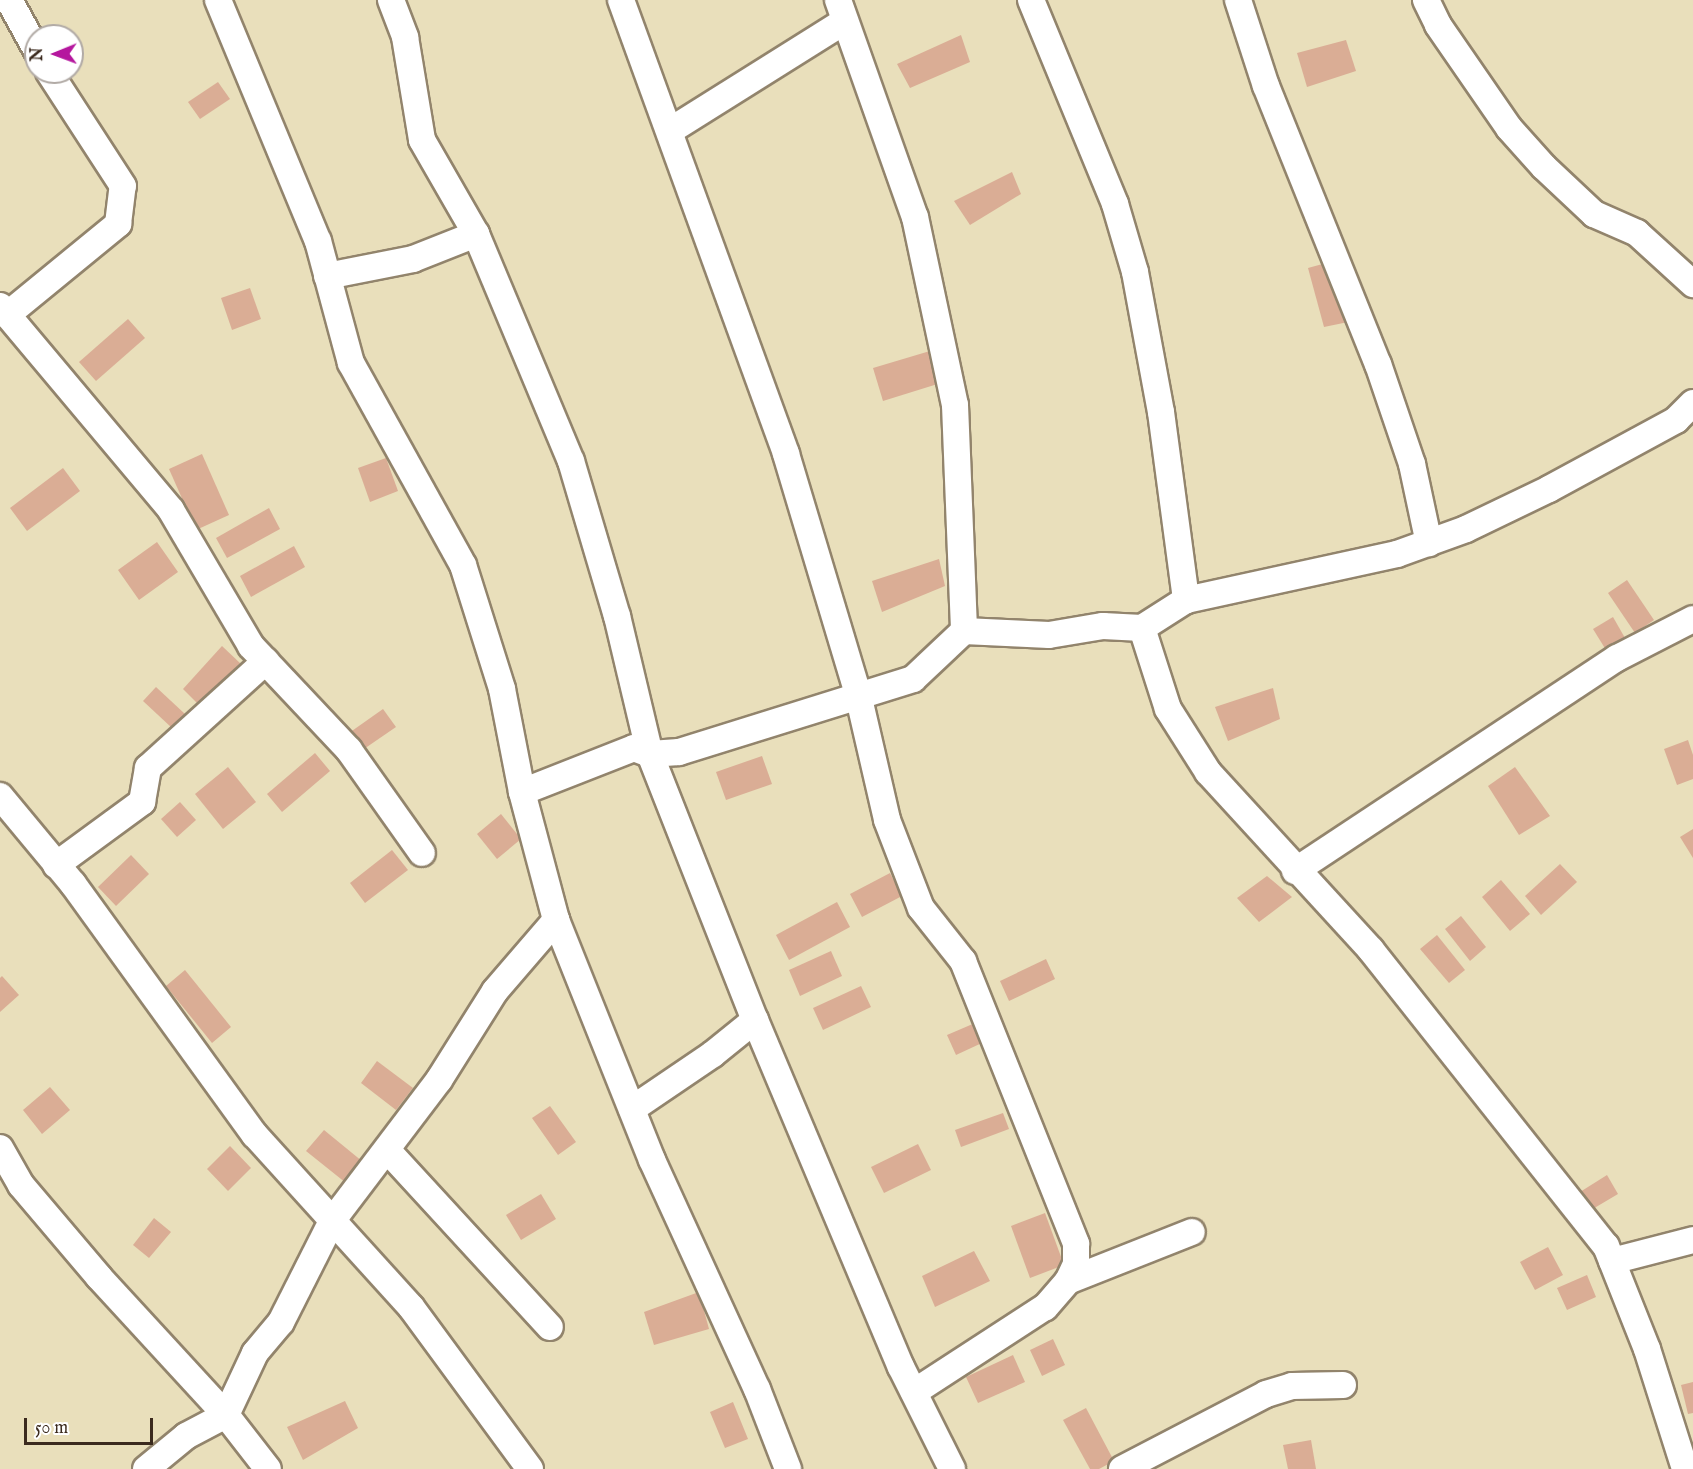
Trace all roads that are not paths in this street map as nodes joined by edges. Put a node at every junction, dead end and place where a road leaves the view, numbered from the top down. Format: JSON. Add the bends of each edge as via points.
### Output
{"nodes":[{"id":1,"x":9,"y":0,"type":"edge"},
{"id":2,"x":218,"y":0,"type":"edge"},
{"id":3,"x":391,"y":0,"type":"edge"},
{"id":4,"x":621,"y":0,"type":"edge"},
{"id":5,"x":1031,"y":0,"type":"edge"},
{"id":6,"x":1238,"y":0,"type":"edge"},
{"id":7,"x":1426,"y":0,"type":"edge"},
{"id":8,"x":842,"y":10,"type":"edge"},
{"id":9,"x":24,"y":27,"type":"edge"},
{"id":10,"x":57,"y":84,"type":"edge"},
{"id":11,"x":671,"y":130,"type":"junction"},
{"id":12,"x":476,"y":234,"type":"junction"},
{"id":13,"x":327,"y":276,"type":"junction"},
{"id":14,"x":1693,"y":284,"type":"edge"},
{"id":15,"x":3,"y":310,"type":"edge"},
{"id":16,"x":1693,"y":403,"type":"edge"},
{"id":17,"x":1429,"y":543,"type":"junction"},
{"id":18,"x":1186,"y":600,"type":"junction"},
{"id":19,"x":1693,"y":619,"type":"edge"},
{"id":20,"x":1143,"y":628,"type":"junction"},
{"id":21,"x":964,"y":632,"type":"junction"},
{"id":22,"x":266,"y":661,"type":"junction"},
{"id":23,"x":858,"y":694,"type":"junction"},
{"id":24,"x":650,"y":754,"type":"junction"},
{"id":25,"x":522,"y":792,"type":"junction"},
{"id":26,"x":0,"y":796,"type":"edge"},
{"id":27,"x":422,"y":853,"type":"dead end"},
{"id":28,"x":56,"y":865,"type":"junction"},
{"id":29,"x":1295,"y":871,"type":"junction"},
{"id":30,"x":556,"y":920,"type":"junction"},
{"id":31,"x":755,"y":1020,"type":"junction"},
{"id":32,"x":632,"y":1109,"type":"junction"},
{"id":33,"x":0,"y":1148,"type":"edge"},
{"id":34,"x":388,"y":1151,"type":"junction"},
{"id":35,"x":332,"y":1221,"type":"junction"},
{"id":36,"x":1192,"y":1232,"type":"dead end"},
{"id":37,"x":1693,"y":1240,"type":"edge"},
{"id":38,"x":1612,"y":1261,"type":"junction"},
{"id":39,"x":1068,"y":1281,"type":"junction"},
{"id":40,"x":550,"y":1327,"type":"dead end"},
{"id":41,"x":1343,"y":1385,"type":"dead end"},
{"id":42,"x":914,"y":1392,"type":"junction"},
{"id":43,"x":226,"y":1415,"type":"junction"},
{"id":44,"x":1683,"y":1428,"type":"edge"},
{"id":45,"x":522,"y":1466,"type":"edge"},
{"id":46,"x":146,"y":1469,"type":"edge"},
{"id":47,"x":268,"y":1469,"type":"edge"},
{"id":48,"x":788,"y":1469,"type":"edge"},
{"id":49,"x":952,"y":1469,"type":"edge"},
{"id":50,"x":1122,"y":1469,"type":"edge"},
{"id":51,"x":1685,"y":1469,"type":"edge"}],
"edges":[{"from":1,"to":9,"type":"street"},
{"from":2,"to":13,"type":"street","via":[[318,241]]},
{"from":3,"to":12,"type":"street","via":[[405,37],[422,140]]},
{"from":4,"to":11,"type":"street"},
{"from":5,"to":18,"type":"street","via":[[1115,204],[1135,272],[1161,412]]},
{"from":6,"to":17,"type":"street","via":[[1266,86],[1378,364],[1412,464]]},
{"from":7,"to":14,"type":"street","via":[[1438,25],[1509,128],[1544,167],[1594,214],[1637,233]]},
{"from":8,"to":11,"type":"street"},
{"from":8,"to":21,"type":"street","via":[[915,217],[955,405]]},
{"from":10,"to":15,"type":"street","via":[[123,186],[118,224]]},
{"from":11,"to":23,"type":"street","via":[[786,454]]},
{"from":12,"to":13,"type":"street","via":[[413,259]]},
{"from":12,"to":24,"type":"street","via":[[571,461],[617,616]]},
{"from":13,"to":25,"type":"street","via":[[351,363],[463,565],[502,689]]},
{"from":15,"to":22,"type":"street","via":[[171,510],[252,646]]},
{"from":16,"to":17,"type":"street","via":[[1676,420],[1588,469]]},
{"from":17,"to":18,"type":"street","via":[[1397,554]]},
{"from":18,"to":20,"type":"street"},
{"from":19,"to":29,"type":"street","via":[[1617,658]]},
{"from":20,"to":21,"type":"street","via":[[1103,626],[1049,635]]},
{"from":20,"to":29,"type":"street","via":[[1168,709],[1208,772]]},
{"from":21,"to":23,"type":"street","via":[[913,679]]},
{"from":22,"to":27,"type":"street","via":[[349,750]]},
{"from":22,"to":28,"type":"street","via":[[148,768],[142,802]]},
{"from":23,"to":24,"type":"street","via":[[787,721],[680,752]]},
{"from":23,"to":39,"type":"street","via":[[887,820],[921,908],[963,961],[991,1037],[1070,1221],[1076,1254]]},
{"from":24,"to":25,"type":"street","via":[[634,748]]},
{"from":24,"to":31,"type":"street"},
{"from":25,"to":30,"type":"street"},
{"from":26,"to":28,"type":"street"},
{"from":28,"to":35,"type":"street","via":[[255,1135]]},
{"from":29,"to":38,"type":"street","via":[[1371,950],[1451,1047],[1606,1246]]},
{"from":30,"to":32,"type":"street"},
{"from":30,"to":34,"type":"street","via":[[495,990]]},
{"from":31,"to":32,"type":"street"},
{"from":31,"to":42,"type":"street"},
{"from":32,"to":48,"type":"street","via":[[757,1389]]},
{"from":33,"to":43,"type":"street","via":[[21,1185]]},
{"from":34,"to":35,"type":"street"},
{"from":34,"to":40,"type":"street"},
{"from":35,"to":43,"type":"street","via":[[281,1322],[255,1353]]},
{"from":35,"to":45,"type":"street","via":[[411,1307]]},
{"from":36,"to":39,"type":"street"},
{"from":37,"to":38,"type":"street"},
{"from":38,"to":44,"type":"street"},
{"from":39,"to":42,"type":"street","via":[[1045,1307]]},
{"from":41,"to":50,"type":"street","via":[[1292,1386],[1266,1394]]},
{"from":42,"to":49,"type":"street"},
{"from":43,"to":46,"type":"street","via":[[186,1436]]},
{"from":43,"to":47,"type":"street"},
{"from":44,"to":51,"type":"street"}]}
